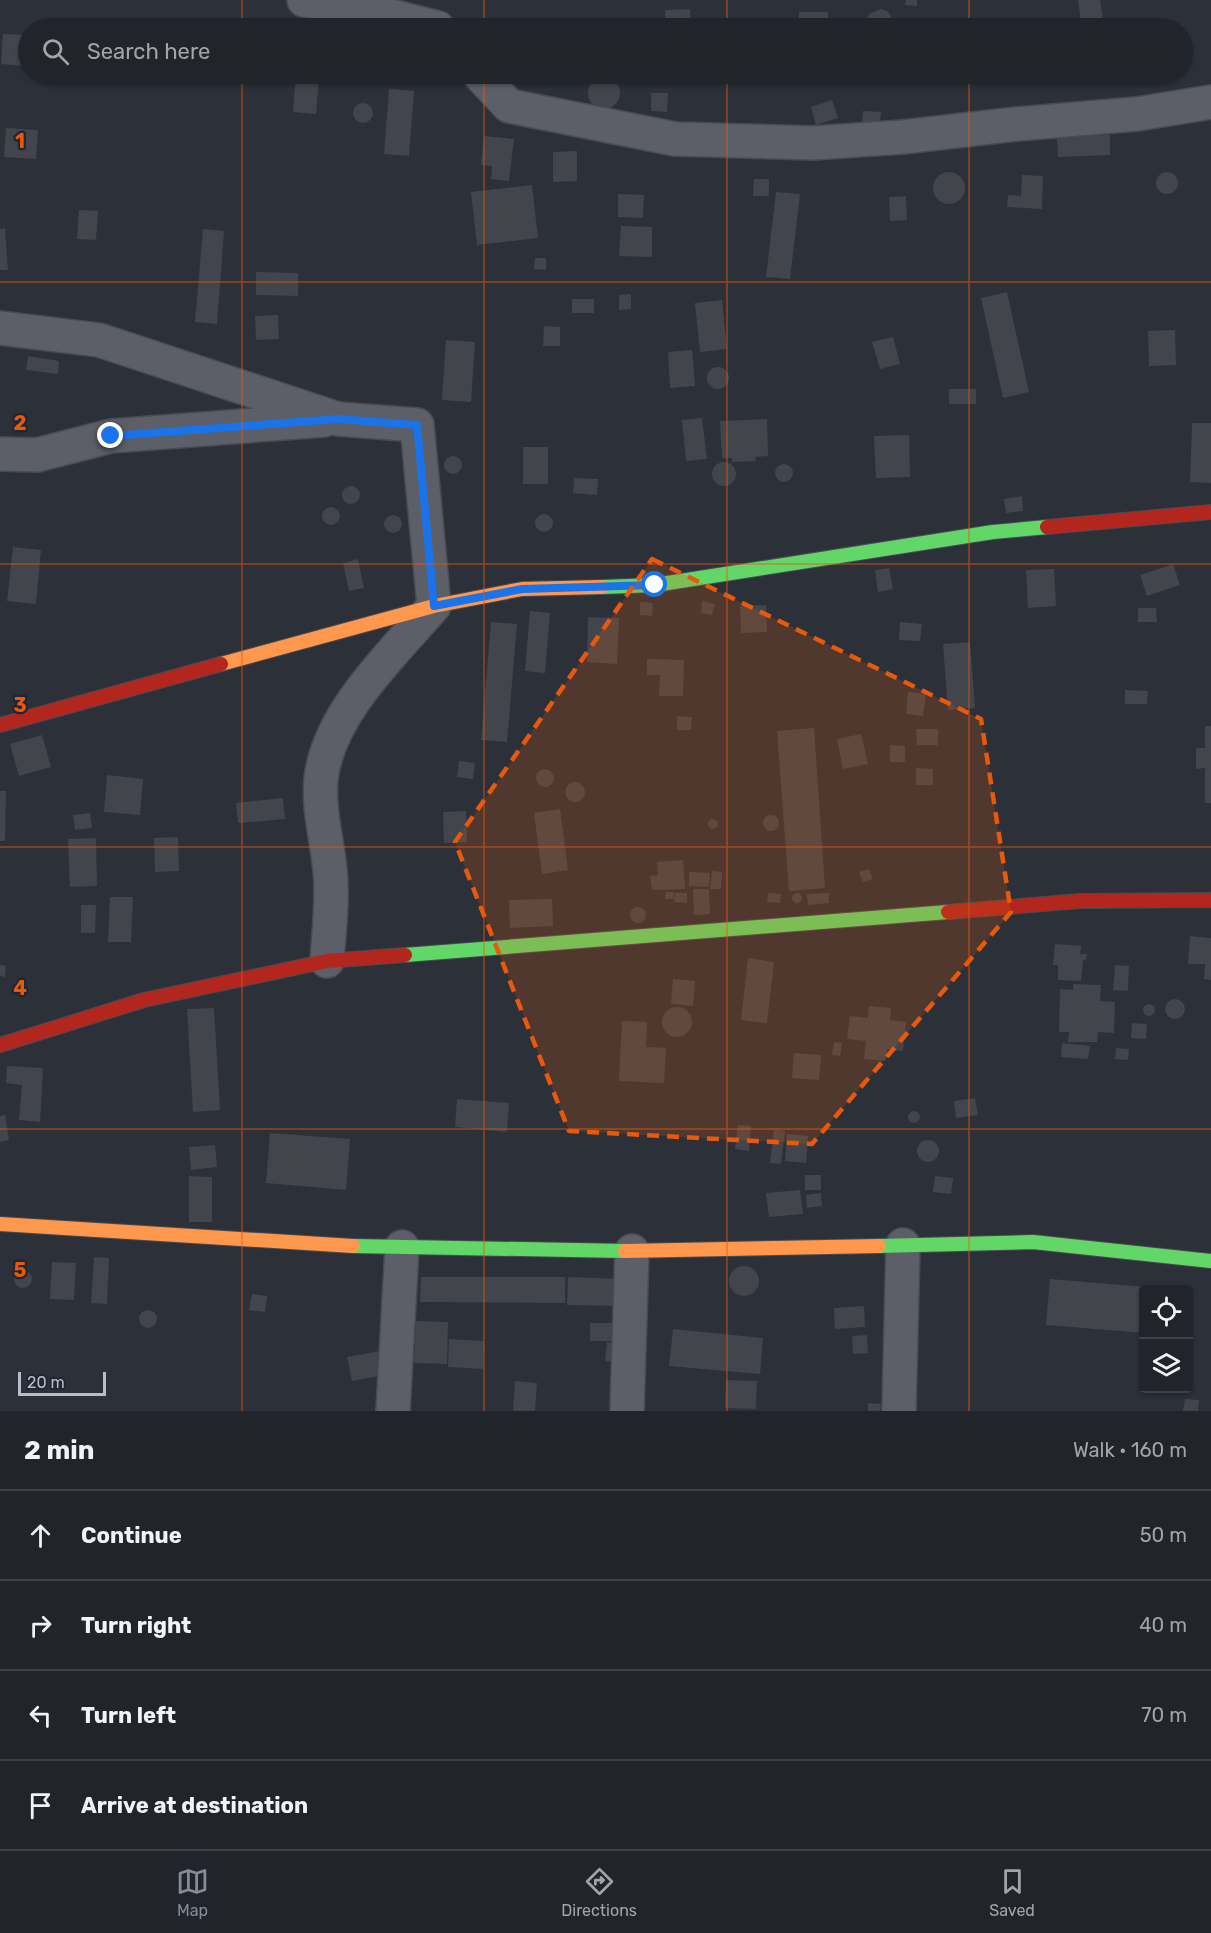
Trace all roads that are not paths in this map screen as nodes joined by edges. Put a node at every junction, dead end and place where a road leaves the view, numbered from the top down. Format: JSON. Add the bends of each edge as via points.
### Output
{"nodes":[{"id":1,"x":304,"y":0,"type":"edge"},
{"id":2,"x":399,"y":18,"type":"edge"},
{"id":3,"x":488,"y":84,"type":"edge"},
{"id":4,"x":1211,"y":102,"type":"edge"},
{"id":5,"x":0,"y":328,"type":"edge"},
{"id":6,"x":338,"y":419,"type":"junction"},
{"id":7,"x":0,"y":454,"type":"edge"},
{"id":8,"x":1211,"y":513,"type":"edge"},
{"id":9,"x":434,"y":606,"type":"junction"},
{"id":10,"x":0,"y":725,"type":"edge"},
{"id":11,"x":1211,"y":900,"type":"edge"},
{"id":12,"x":327,"y":961,"type":"junction"},
{"id":13,"x":0,"y":1045,"type":"edge"},
{"id":14,"x":0,"y":1224,"type":"edge"},
{"id":15,"x":903,"y":1245,"type":"junction"},
{"id":16,"x":402,"y":1247,"type":"junction"},
{"id":17,"x":632,"y":1251,"type":"junction"},
{"id":18,"x":1211,"y":1260,"type":"edge"},
{"id":19,"x":393,"y":1411,"type":"edge"},
{"id":20,"x":627,"y":1411,"type":"edge"},
{"id":21,"x":899,"y":1411,"type":"edge"}],
"edges":[{"from":1,"to":2,"type":"street"},
{"from":3,"to":4,"type":"street","via":[[509,106],[675,139],[813,142],[903,137],[1137,114]]},
{"from":5,"to":6,"type":"street","via":[[99,340]]},
{"from":6,"to":7,"type":"street","via":[[111,436],[37,455]]},
{"from":6,"to":9,"type":"street","via":[[417,425]]},
{"from":8,"to":9,"type":"street","via":[[993,532],[655,585],[522,589]]},
{"from":9,"to":10,"type":"street"},
{"from":9,"to":12,"type":"street","via":[[367,683],[342,720],[325,759],[321,781],[331,911]]},
{"from":11,"to":12,"type":"street","via":[[1080,901]]},
{"from":12,"to":13,"type":"street","via":[[144,1000]]},
{"from":14,"to":16,"type":"street"},
{"from":15,"to":17,"type":"street"},
{"from":15,"to":18,"type":"street","via":[[1033,1242]]},
{"from":15,"to":21,"type":"street"},
{"from":16,"to":17,"type":"street"},
{"from":16,"to":19,"type":"street"},
{"from":17,"to":20,"type":"street"}]}
